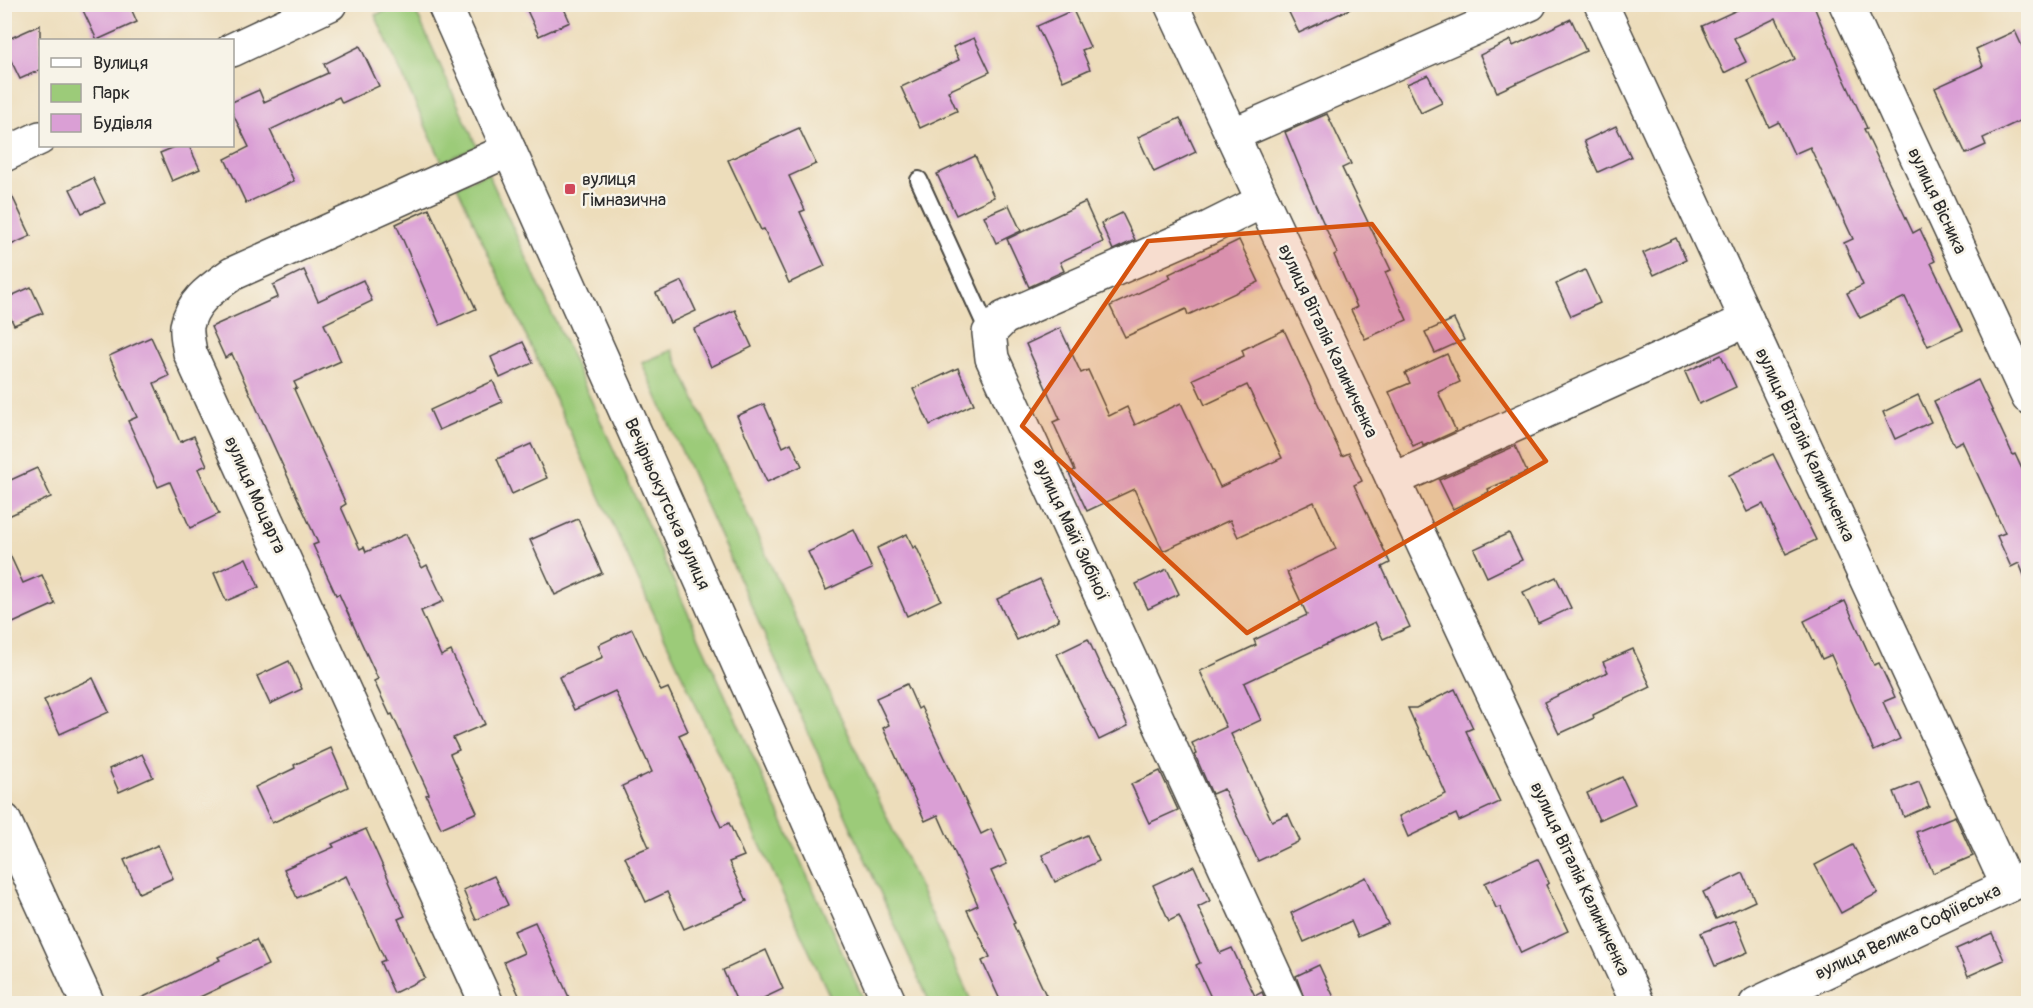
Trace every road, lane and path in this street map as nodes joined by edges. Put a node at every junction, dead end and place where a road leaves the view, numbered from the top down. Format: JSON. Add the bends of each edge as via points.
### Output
{"nodes":[{"id":1,"x":330,"y":4,"type":"edge"},
{"id":2,"x":444,"y":4,"type":"edge"},
{"id":3,"x":1171,"y":4,"type":"edge"},
{"id":4,"x":1530,"y":4,"type":"edge"},
{"id":5,"x":1601,"y":4,"type":"edge"},
{"id":6,"x":1846,"y":4,"type":"edge"},
{"id":7,"x":234,"y":49,"type":"edge"},
{"id":8,"x":1232,"y":135,"type":"junction"},
{"id":9,"x":39,"y":138,"type":"edge"},
{"id":10,"x":509,"y":150,"type":"junction"},
{"id":11,"x":4,"y":155,"type":"edge"},
{"id":12,"x":919,"y":180,"type":"dead end"},
{"id":13,"x":1263,"y":201,"type":"junction"},
{"id":14,"x":1747,"y":320,"type":"junction"},
{"id":15,"x":989,"y":333,"type":"junction"},
{"id":16,"x":2028,"y":397,"type":"edge"},
{"id":17,"x":1393,"y":480,"type":"junction"},
{"id":18,"x":4,"y":820,"type":"edge"},
{"id":19,"x":2018,"y":882,"type":"edge"},
{"id":20,"x":1764,"y":1002,"type":"edge"},
{"id":21,"x":88,"y":1004,"type":"edge"},
{"id":22,"x":487,"y":1004,"type":"edge"},
{"id":23,"x":890,"y":1004,"type":"edge"},
{"id":24,"x":1288,"y":1004,"type":"edge"},
{"id":25,"x":1638,"y":1004,"type":"edge"}],
"edges":[{"from":1,"to":7,"type":"street"},
{"from":2,"to":10,"type":"street","name":"Вечірньокутська вулиця"},
{"from":3,"to":8,"type":"street","name":"вулиця Віталія Калиниченка"},
{"from":4,"to":8,"type":"street"},
{"from":5,"to":14,"type":"street","name":"вулиця Віталія Калиниченка"},
{"from":6,"to":16,"type":"street","name":"вулиця Вісника"},
{"from":8,"to":13,"type":"street","name":"вулиця Віталія Калиниченка"},
{"from":9,"to":11,"type":"street"},
{"from":10,"to":22,"type":"street","name":"вулиця Моцарта","via":[[232,274],[204,294],[187,327],[190,354]]},
{"from":10,"to":23,"type":"street","name":"Вечірньокутська вулиця"},
{"from":12,"to":15,"type":"lane"},
{"from":13,"to":15,"type":"street","via":[[1004,318]]},
{"from":13,"to":17,"type":"street","name":"вулиця Віталія Калиниченка"},
{"from":14,"to":17,"type":"street"},
{"from":14,"to":19,"type":"street","name":"вулиця Віталія Калиниченка"},
{"from":15,"to":24,"type":"street","name":"вулиця Майї Зибіної","via":[[992,358]]},
{"from":17,"to":25,"type":"street","name":"вулиця Віталія Калиниченка"},
{"from":18,"to":21,"type":"street"},
{"from":19,"to":20,"type":"street","name":"вулиця Велика Софіївська"}]}
